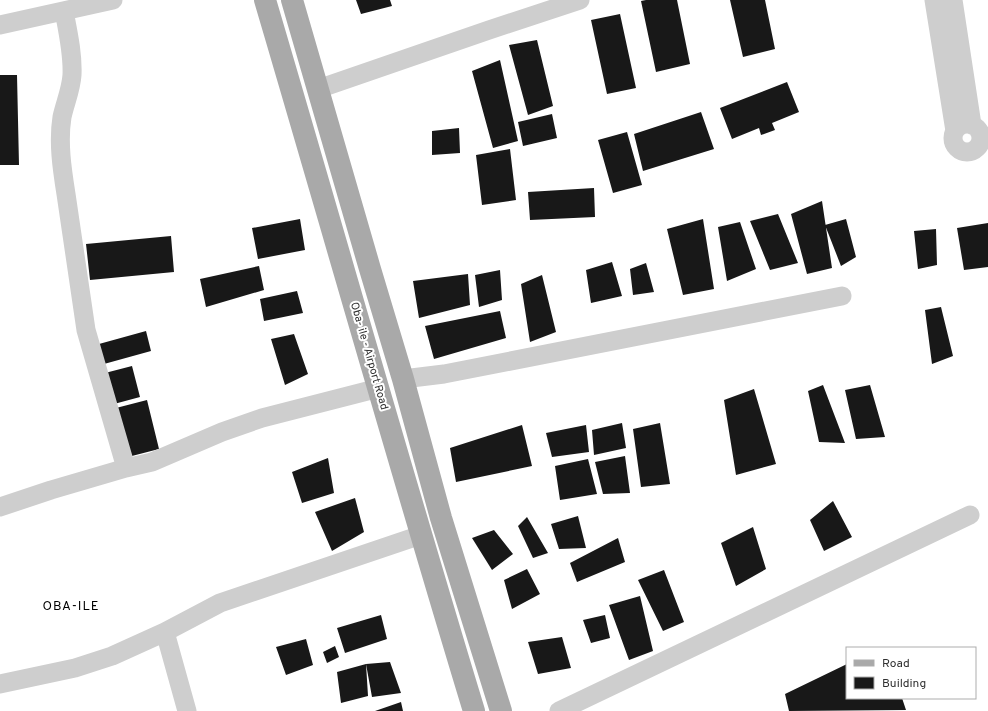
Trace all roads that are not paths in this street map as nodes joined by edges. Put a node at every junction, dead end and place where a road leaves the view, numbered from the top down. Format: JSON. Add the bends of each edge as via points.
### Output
{"nodes":[{"id":1,"x":113,"y":0,"type":"edge"},
{"id":2,"x":265,"y":0,"type":"edge"},
{"id":3,"x":292,"y":0,"type":"edge"},
{"id":4,"x":580,"y":0,"type":"edge"},
{"id":5,"x":934,"y":0,"type":"edge"},
{"id":6,"x":953,"y":0,"type":"edge"},
{"id":7,"x":64,"y":11,"type":"junction"},
{"id":8,"x":0,"y":25,"type":"edge"},
{"id":9,"x":304,"y":40,"type":"junction"},
{"id":10,"x":279,"y":48,"type":"junction"},
{"id":11,"x":318,"y":89,"type":"junction"},
{"id":12,"x":842,"y":296,"type":"dead end"},
{"id":13,"x":403,"y":379,"type":"junction"},
{"id":14,"x":379,"y":388,"type":"junction"},
{"id":15,"x":126,"y":468,"type":"junction"},
{"id":16,"x":0,"y":507,"type":"edge"},
{"id":17,"x":970,"y":515,"type":"dead end"},
{"id":18,"x":421,"y":535,"type":"junction"},
{"id":19,"x":165,"y":632,"type":"junction"},
{"id":20,"x":0,"y":684,"type":"edge"},
{"id":21,"x":187,"y":711,"type":"edge"},
{"id":22,"x":474,"y":711,"type":"edge"},
{"id":23,"x":501,"y":711,"type":"edge"},
{"id":24,"x":558,"y":711,"type":"edge"}],
"edges":[{"from":1,"to":7,"type":"street"},
{"from":2,"to":10,"type":"main road","name":"Oba- ile - Airport Road"},
{"from":3,"to":9,"type":"main road"},
{"from":4,"to":11,"type":"street"},
{"from":5,"to":6,"type":"street","via":[[964,128]]},
{"from":7,"to":8,"type":"street"},
{"from":7,"to":15,"type":"street","via":[[72,74],[62,117],[63,173],[86,330]]},
{"from":9,"to":10,"type":"main road"},
{"from":9,"to":11,"type":"main road"},
{"from":10,"to":14,"type":"main road","name":"Oba- ile - Airport Road"},
{"from":11,"to":13,"type":"main road"},
{"from":12,"to":13,"type":"street","via":[[444,374]]},
{"from":13,"to":23,"type":"main road","via":[[441,518]]},
{"from":14,"to":15,"type":"street","via":[[262,418],[152,462]]},
{"from":14,"to":18,"type":"main road","name":"Oba- ile - Airport Road"},
{"from":15,"to":16,"type":"street"},
{"from":17,"to":24,"type":"street"},
{"from":18,"to":19,"type":"street","via":[[220,603]]},
{"from":18,"to":22,"type":"main road","name":"Oba- ile - Airport Road"},
{"from":19,"to":20,"type":"street","via":[[112,656],[74,668]]},
{"from":19,"to":21,"type":"street"}]}
